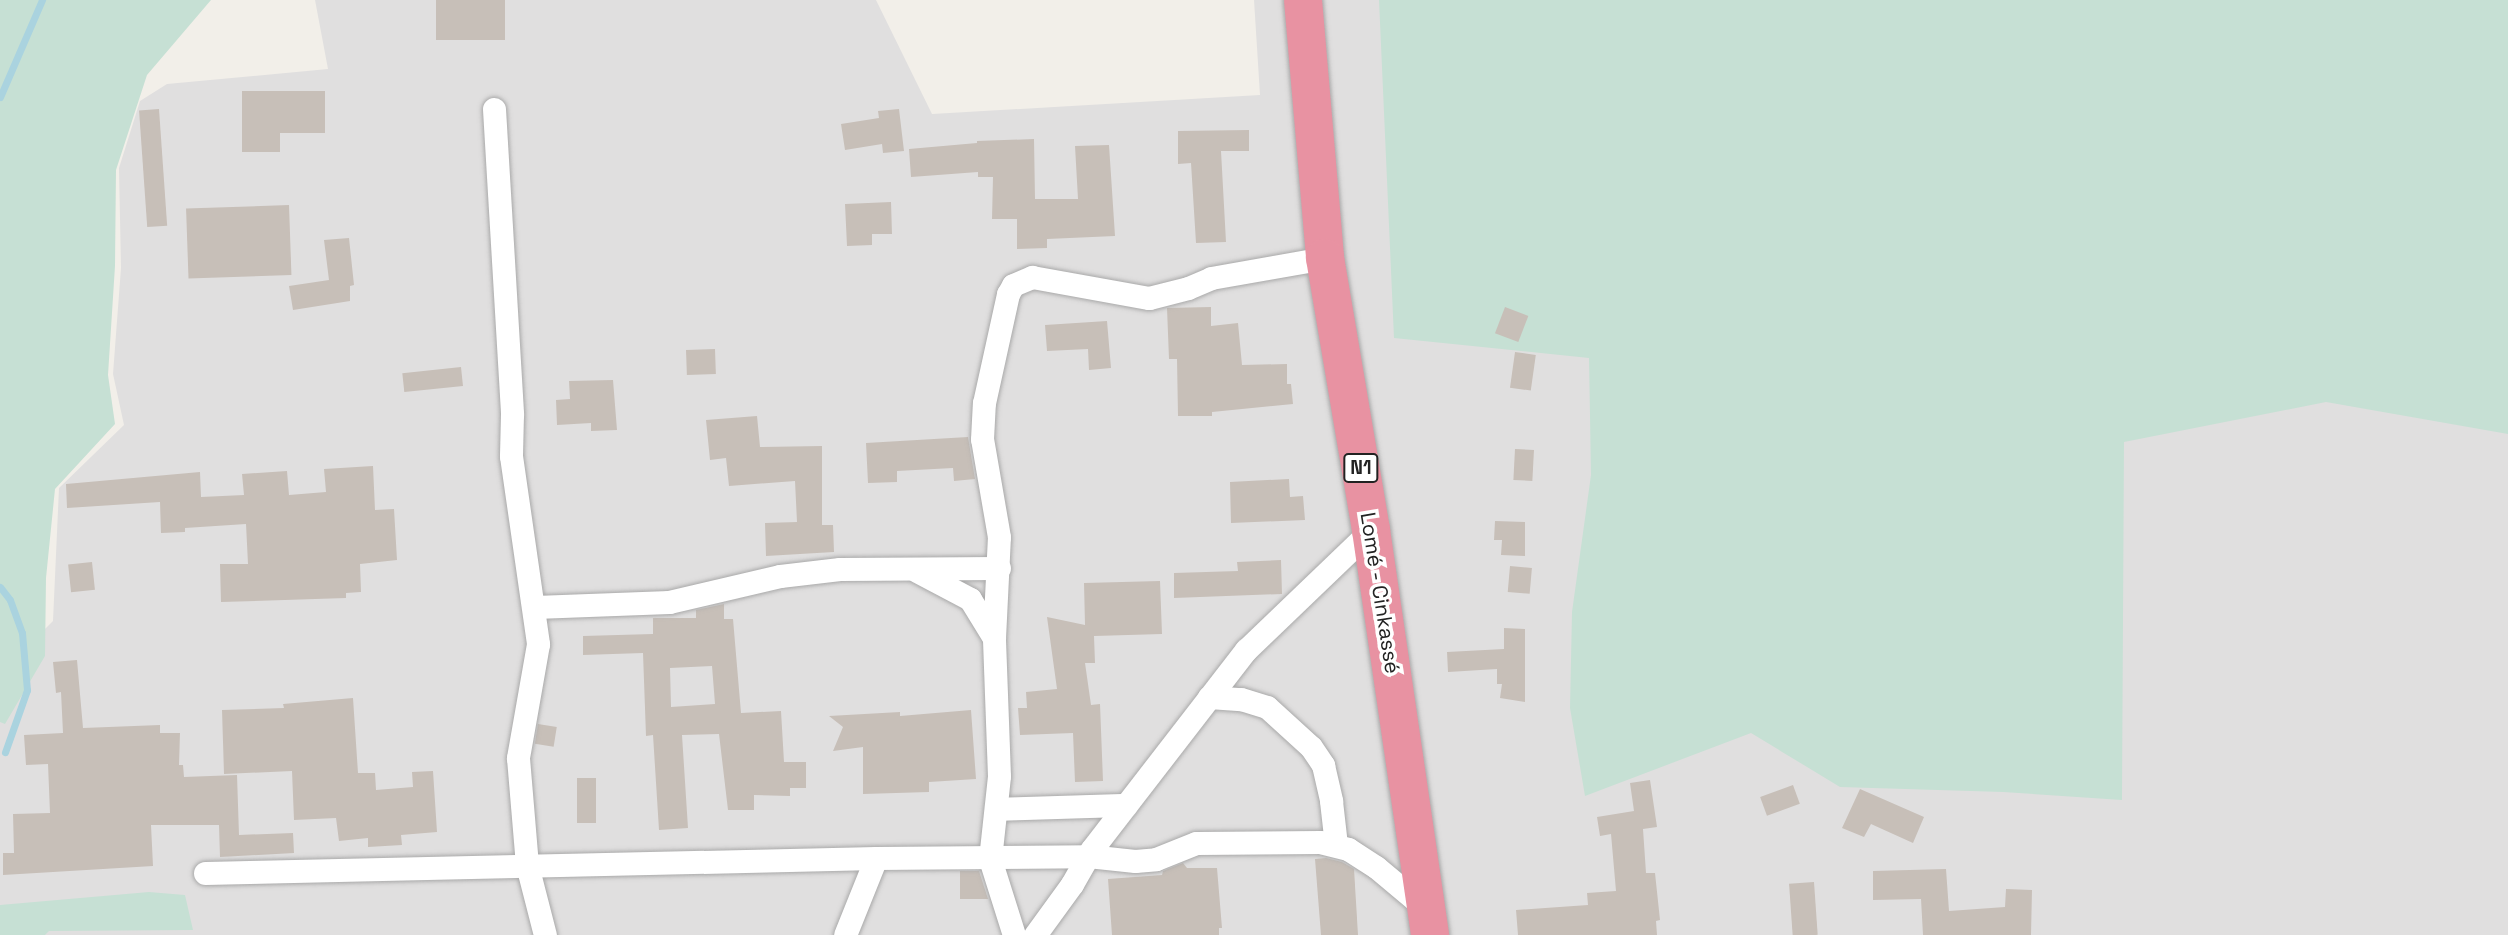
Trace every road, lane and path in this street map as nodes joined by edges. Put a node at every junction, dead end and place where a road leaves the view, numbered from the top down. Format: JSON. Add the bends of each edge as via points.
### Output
{"nodes":[{"id":1,"x":1303,"y":0,"type":"edge"},
{"id":2,"x":494,"y":109,"type":"dead end"},
{"id":3,"x":1325,"y":258,"type":"junction"},
{"id":4,"x":1371,"y":530,"type":"junction"},
{"id":5,"x":909,"y":568,"type":"junction"},
{"id":6,"x":999,"y":568,"type":"junction"},
{"id":7,"x":535,"y":607,"type":"junction"},
{"id":8,"x":993,"y":638,"type":"junction"},
{"id":9,"x":1209,"y":697,"type":"junction"},
{"id":10,"x":1126,"y":805,"type":"junction"},
{"id":11,"x":996,"y":810,"type":"junction"},
{"id":12,"x":1336,"y":845,"type":"junction"},
{"id":13,"x":1088,"y":856,"type":"junction"},
{"id":14,"x":876,"y":858,"type":"junction"},
{"id":15,"x":990,"y":859,"type":"junction"},
{"id":16,"x":527,"y":865,"type":"junction"},
{"id":17,"x":205,"y":873,"type":"dead end"},
{"id":18,"x":1429,"y":923,"type":"edge"},
{"id":19,"x":545,"y":935,"type":"edge"},
{"id":20,"x":845,"y":935,"type":"edge"},
{"id":21,"x":1014,"y":935,"type":"edge"},
{"id":22,"x":1035,"y":935,"type":"edge"}],
"edges":[{"from":1,"to":3,"type":"highway","name":"Lomé - Cinkassé","number":"N1"},
{"from":2,"to":7,"type":"street","via":[[511,456]]},
{"from":3,"to":4,"type":"highway","name":"Lomé - Cinkassé","number":"N1"},
{"from":3,"to":6,"type":"street","via":[[1211,278],[1149,298],[1032,277],[1013,285],[990,373],[982,439],[999,537]]},
{"from":4,"to":9,"type":"street","via":[[1246,650]]},
{"from":4,"to":18,"type":"highway","name":"Lomé - Cinkassé","number":"N1"},
{"from":5,"to":6,"type":"street"},
{"from":5,"to":7,"type":"street","via":[[780,576],[669,601]]},
{"from":5,"to":8,"type":"street","via":[[970,599]]},
{"from":6,"to":8,"type":"street"},
{"from":7,"to":16,"type":"street","via":[[538,643],[518,758]]},
{"from":8,"to":11,"type":"street","via":[[999,737]]},
{"from":9,"to":10,"type":"street"},
{"from":9,"to":12,"type":"street","via":[[1267,707],[1311,747],[1323,765]]},
{"from":10,"to":11,"type":"street"},
{"from":10,"to":13,"type":"street"},
{"from":11,"to":15,"type":"street"},
{"from":12,"to":13,"type":"street","via":[[1291,841],[1196,844],[1135,862]]},
{"from":12,"to":18,"type":"street","via":[[1376,867]]},
{"from":13,"to":15,"type":"street"},
{"from":13,"to":22,"type":"street"},
{"from":14,"to":15,"type":"street"},
{"from":14,"to":16,"type":"street"},
{"from":14,"to":20,"type":"street"},
{"from":15,"to":21,"type":"street"},
{"from":16,"to":17,"type":"street"},
{"from":16,"to":19,"type":"street"}]}
